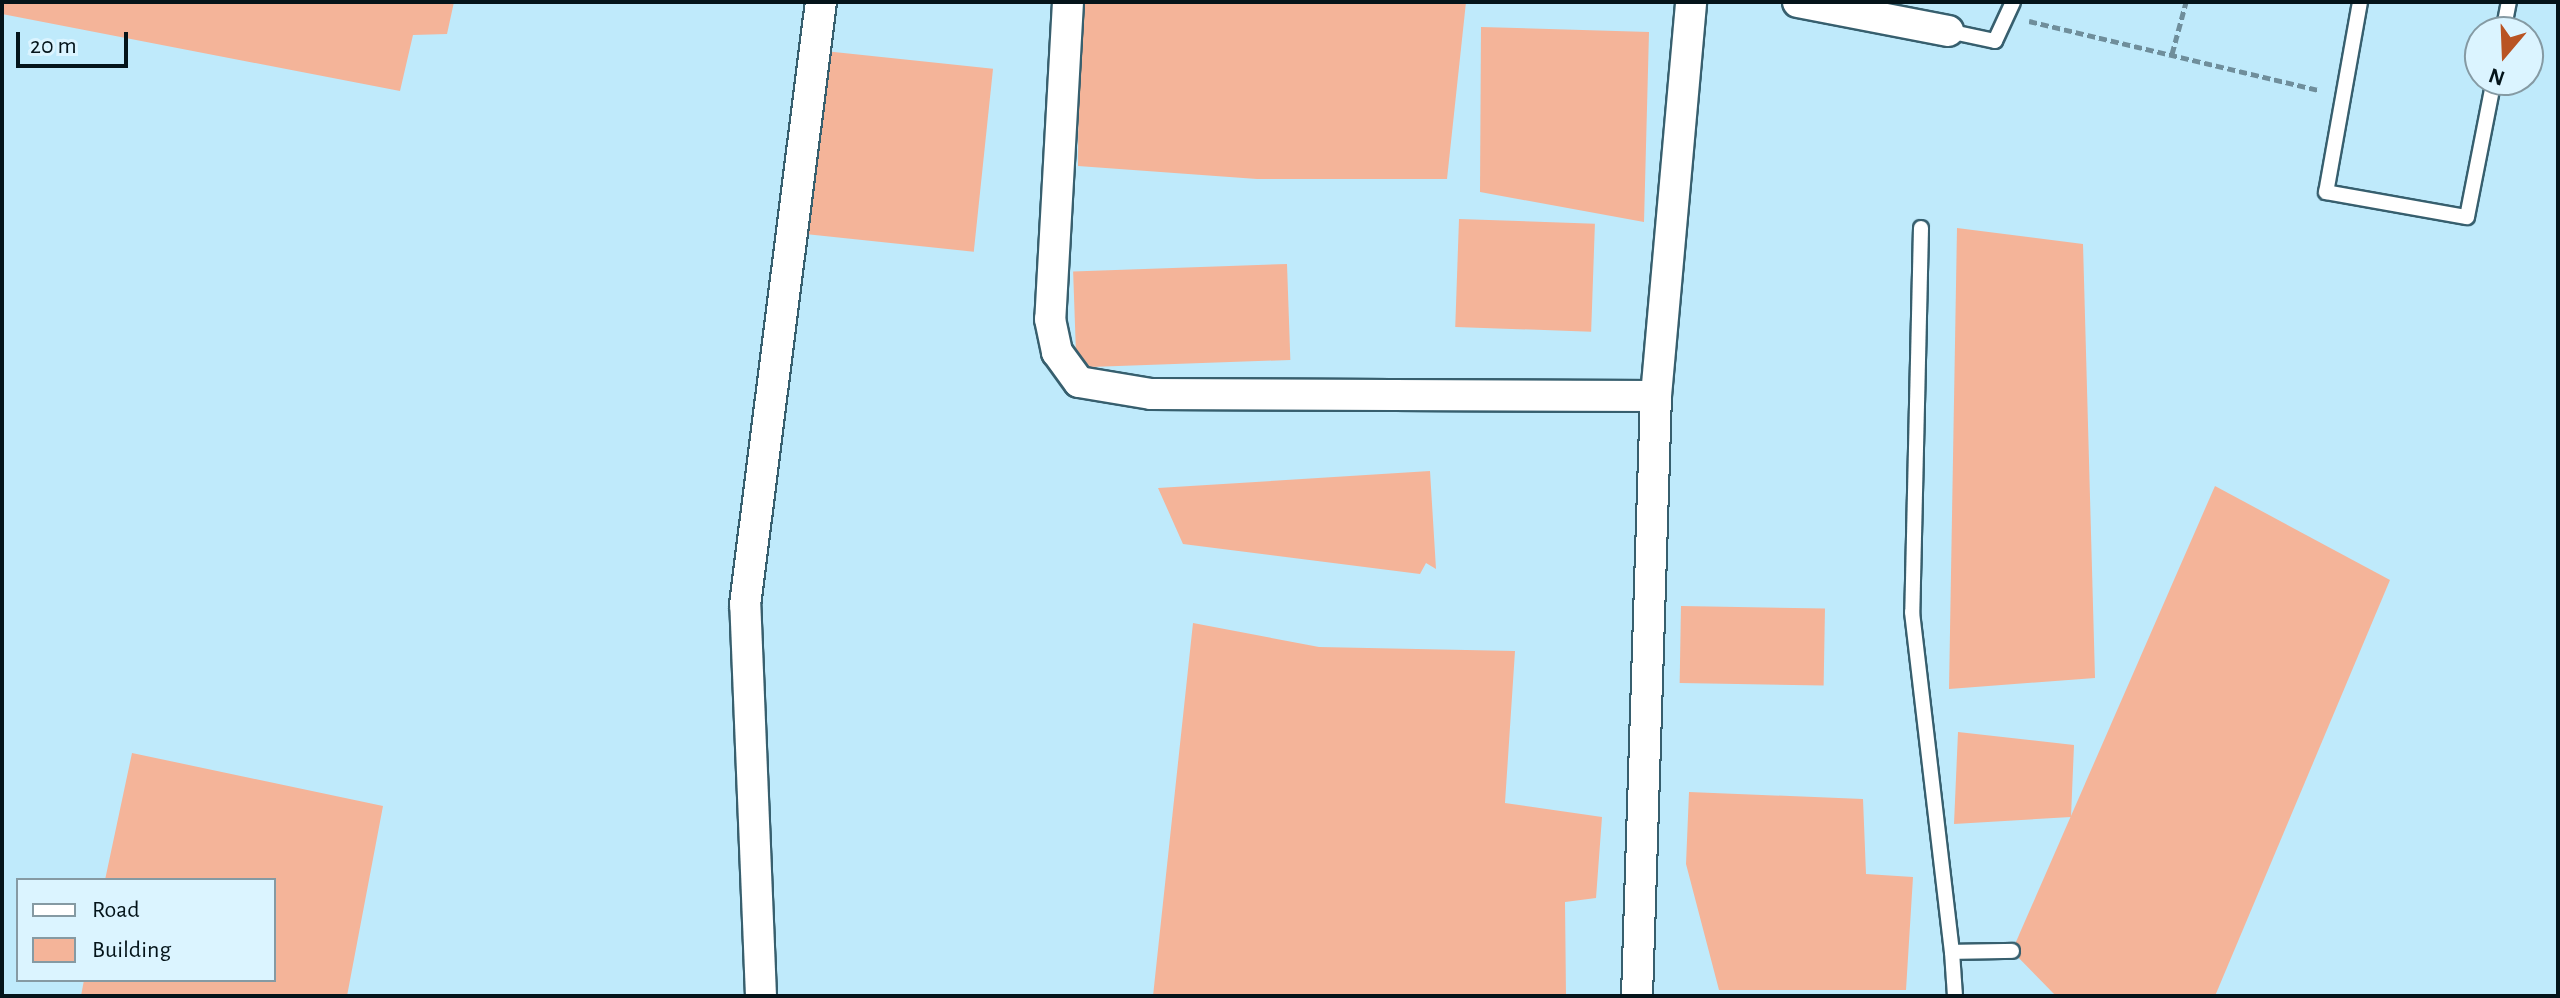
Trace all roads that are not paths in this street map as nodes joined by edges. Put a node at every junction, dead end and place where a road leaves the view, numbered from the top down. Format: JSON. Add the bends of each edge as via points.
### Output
{"nodes":[{"id":1,"x":821,"y":2,"type":"edge"},
{"id":2,"x":1068,"y":2,"type":"edge"},
{"id":3,"x":1691,"y":2,"type":"edge"},
{"id":4,"x":1798,"y":2,"type":"edge"},
{"id":5,"x":2360,"y":2,"type":"edge"},
{"id":6,"x":2010,"y":9,"type":"edge"},
{"id":7,"x":1948,"y":31,"type":"joint"},
{"id":8,"x":2491,"y":96,"type":"edge"},
{"id":9,"x":1921,"y":228,"type":"dead end"},
{"id":10,"x":1656,"y":396,"type":"junction"},
{"id":11,"x":2012,"y":951,"type":"dead end"},
{"id":12,"x":1952,"y":952,"type":"junction"},
{"id":13,"x":761,"y":996,"type":"edge"},
{"id":14,"x":1637,"y":996,"type":"edge"},
{"id":15,"x":1955,"y":996,"type":"edge"}],
"edges":[{"from":1,"to":13,"type":"street","via":[[745,605]]},
{"from":2,"to":10,"type":"street","via":[[1050,319],[1057,352],[1079,382],[1151,394]]},
{"from":3,"to":10,"type":"street"},
{"from":4,"to":7,"type":"street"},
{"from":5,"to":8,"type":"lane","via":[[2326,192],[2467,217]]},
{"from":6,"to":7,"type":"lane","via":[[1995,41]]},
{"from":9,"to":12,"type":"lane","via":[[1912,612]]},
{"from":10,"to":14,"type":"street"},
{"from":11,"to":12,"type":"lane"},
{"from":12,"to":15,"type":"lane"}]}
